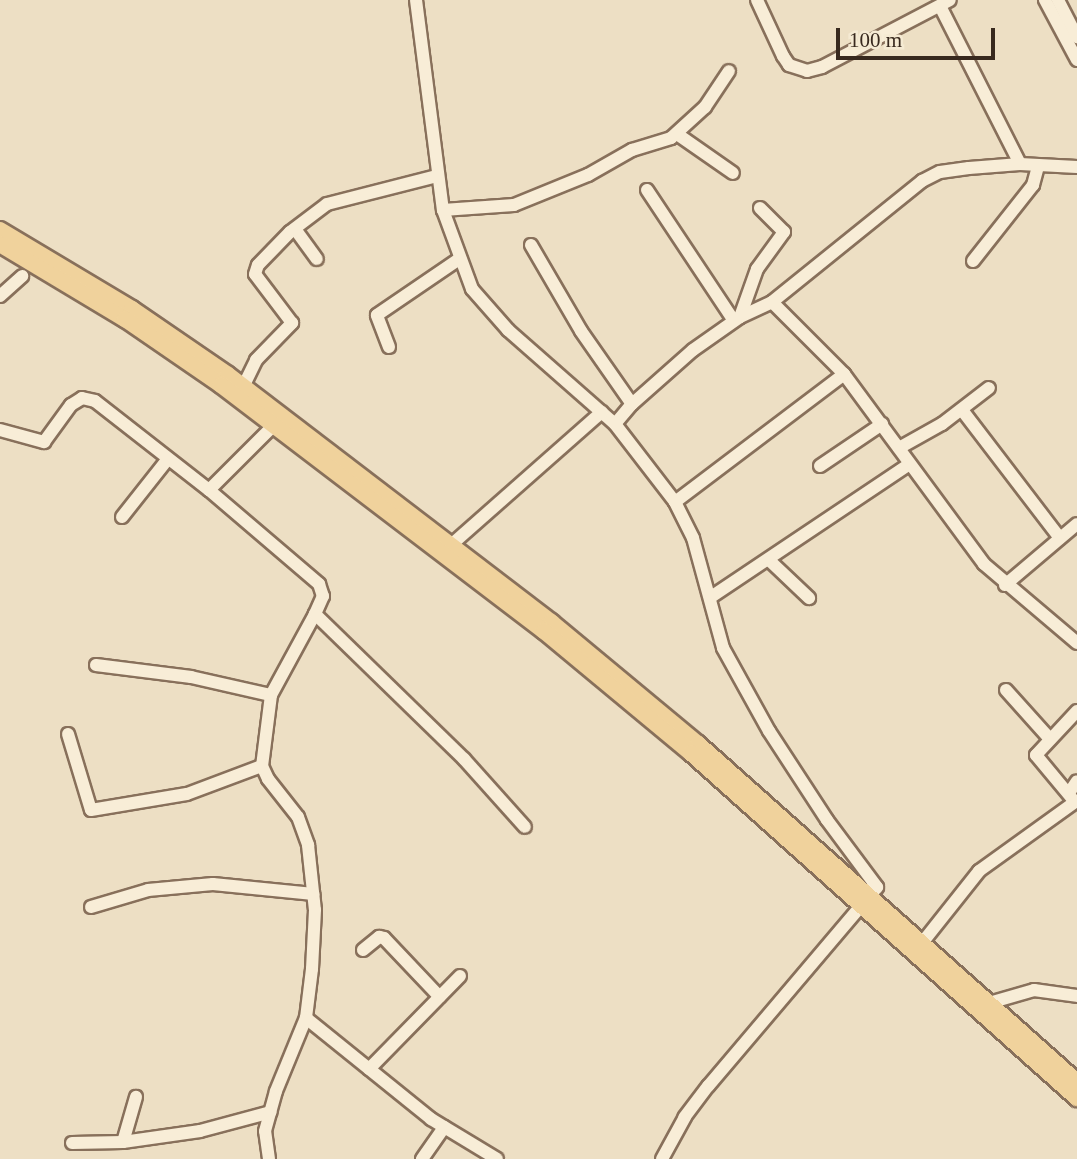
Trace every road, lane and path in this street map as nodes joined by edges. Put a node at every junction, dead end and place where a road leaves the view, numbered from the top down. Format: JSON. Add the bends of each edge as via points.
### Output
{"nodes":[{"id":1,"x":416,"y":0,"type":"edge"},
{"id":2,"x":757,"y":0,"type":"edge"},
{"id":3,"x":1045,"y":0,"type":"edge"},
{"id":4,"x":1058,"y":0,"type":"edge"},
{"id":5,"x":945,"y":3,"type":"edge"},
{"id":6,"x":1077,"y":37,"type":"edge"},
{"id":7,"x":1075,"y":52,"type":"edge"},
{"id":8,"x":729,"y":71,"type":"dead end"},
{"id":9,"x":677,"y":134,"type":"junction"},
{"id":10,"x":1020,"y":164,"type":"junction"},
{"id":11,"x":1038,"y":166,"type":"junction"},
{"id":12,"x":1077,"y":167,"type":"edge"},
{"id":13,"x":733,"y":173,"type":"dead end"},
{"id":14,"x":437,"y":176,"type":"junction"},
{"id":15,"x":648,"y":190,"type":"dead end"},
{"id":16,"x":760,"y":208,"type":"dead end"},
{"id":17,"x":443,"y":210,"type":"junction"},
{"id":18,"x":295,"y":229,"type":"junction"},
{"id":19,"x":0,"y":230,"type":"edge"},
{"id":20,"x":0,"y":244,"type":"edge"},
{"id":21,"x":531,"y":245,"type":"dead end"},
{"id":22,"x":317,"y":259,"type":"dead end"},
{"id":23,"x":459,"y":259,"type":"junction"},
{"id":24,"x":973,"y":261,"type":"dead end"},
{"id":25,"x":22,"y":276,"type":"dead end"},
{"id":26,"x":0,"y":296,"type":"edge"},
{"id":27,"x":772,"y":302,"type":"junction"},
{"id":28,"x":737,"y":319,"type":"junction"},
{"id":29,"x":389,"y":348,"type":"dead end"},
{"id":30,"x":844,"y":374,"type":"junction"},
{"id":31,"x":243,"y":387,"type":"junction"},
{"id":32,"x":989,"y":388,"type":"dead end"},
{"id":33,"x":632,"y":404,"type":"junction"},
{"id":34,"x":962,"y":410,"type":"junction"},
{"id":35,"x":602,"y":412,"type":"junction"},
{"id":36,"x":615,"y":424,"type":"junction"},
{"id":37,"x":881,"y":424,"type":"junction"},
{"id":38,"x":274,"y":425,"type":"junction"},
{"id":39,"x":0,"y":430,"type":"edge"},
{"id":40,"x":899,"y":448,"type":"junction"},
{"id":41,"x":167,"y":460,"type":"junction"},
{"id":42,"x":910,"y":464,"type":"junction"},
{"id":43,"x":820,"y":466,"type":"dead end"},
{"id":44,"x":209,"y":490,"type":"junction"},
{"id":45,"x":676,"y":502,"type":"junction"},
{"id":46,"x":122,"y":517,"type":"dead end"},
{"id":47,"x":1077,"y":524,"type":"edge"},
{"id":48,"x":1060,"y":538,"type":"junction"},
{"id":49,"x":451,"y":545,"type":"junction"},
{"id":50,"x":769,"y":561,"type":"junction"},
{"id":51,"x":1005,"y":585,"type":"junction"},
{"id":52,"x":712,"y":597,"type":"junction"},
{"id":53,"x":809,"y":598,"type":"dead end"},
{"id":54,"x":315,"y":614,"type":"junction"},
{"id":55,"x":1077,"y":643,"type":"edge"},
{"id":56,"x":96,"y":664,"type":"dead end"},
{"id":57,"x":1006,"y":690,"type":"dead end"},
{"id":58,"x":271,"y":695,"type":"junction"},
{"id":59,"x":1077,"y":711,"type":"edge"},
{"id":60,"x":68,"y":734,"type":"dead end"},
{"id":61,"x":1051,"y":739,"type":"junction"},
{"id":62,"x":262,"y":766,"type":"junction"},
{"id":63,"x":1077,"y":781,"type":"edge"},
{"id":64,"x":1069,"y":793,"type":"junction"},
{"id":65,"x":525,"y":827,"type":"dead end"},
{"id":66,"x":314,"y":894,"type":"junction"},
{"id":67,"x":866,"y":901,"type":"junction"},
{"id":68,"x":91,"y":907,"type":"dead end"},
{"id":69,"x":363,"y":950,"type":"dead end"},
{"id":70,"x":920,"y":950,"type":"junction"},
{"id":71,"x":460,"y":976,"type":"dead end"},
{"id":72,"x":1077,"y":996,"type":"edge"},
{"id":73,"x":440,"y":997,"type":"junction"},
{"id":74,"x":984,"y":1007,"type":"junction"},
{"id":75,"x":306,"y":1018,"type":"junction"},
{"id":76,"x":369,"y":1069,"type":"junction"},
{"id":77,"x":1077,"y":1082,"type":"edge"},
{"id":78,"x":136,"y":1097,"type":"dead end"},
{"id":79,"x":1077,"y":1098,"type":"edge"},
{"id":80,"x":271,"y":1112,"type":"junction"},
{"id":81,"x":444,"y":1127,"type":"junction"},
{"id":82,"x":123,"y":1142,"type":"junction"},
{"id":83,"x":72,"y":1143,"type":"dead end"},
{"id":84,"x":270,"y":1159,"type":"edge"},
{"id":85,"x":422,"y":1159,"type":"edge"},
{"id":86,"x":497,"y":1159,"type":"edge"},
{"id":87,"x":662,"y":1159,"type":"edge"}],
"edges":[{"from":1,"to":14,"type":"street"},
{"from":2,"to":5,"type":"street","via":[[789,65],[807,71]]},
{"from":3,"to":7,"type":"street"},
{"from":4,"to":6,"type":"street"},
{"from":5,"to":10,"type":"street"},
{"from":8,"to":9,"type":"street","via":[[705,107]]},
{"from":9,"to":13,"type":"street"},
{"from":9,"to":17,"type":"street","via":[[514,205]]},
{"from":10,"to":11,"type":"street"},
{"from":10,"to":27,"type":"street","via":[[940,172],[922,181]]},
{"from":11,"to":12,"type":"street"},
{"from":11,"to":24,"type":"street","via":[[1027,194]]},
{"from":14,"to":17,"type":"street"},
{"from":14,"to":18,"type":"street","via":[[334,201]]},
{"from":15,"to":28,"type":"street"},
{"from":16,"to":28,"type":"street","via":[[784,232],[760,263]]},
{"from":17,"to":23,"type":"street"},
{"from":18,"to":22,"type":"street"},
{"from":18,"to":31,"type":"street","via":[[258,265],[255,274],[290,318],[291,327],[256,360]]},
{"from":19,"to":31,"type":"main road","via":[[132,309]]},
{"from":20,"to":38,"type":"main road","via":[[125,319]]},
{"from":21,"to":33,"type":"street","via":[[580,331]]},
{"from":23,"to":29,"type":"street","via":[[377,315]]},
{"from":23,"to":35,"type":"street","via":[[486,308]]},
{"from":25,"to":26,"type":"street"},
{"from":27,"to":28,"type":"street"},
{"from":27,"to":30,"type":"street"},
{"from":28,"to":33,"type":"street","via":[[693,350]]},
{"from":30,"to":37,"type":"street"},
{"from":30,"to":45,"type":"street"},
{"from":31,"to":49,"type":"main road"},
{"from":32,"to":34,"type":"street"},
{"from":33,"to":36,"type":"street"},
{"from":34,"to":40,"type":"street"},
{"from":34,"to":48,"type":"street"},
{"from":35,"to":36,"type":"street"},
{"from":35,"to":49,"type":"street"},
{"from":36,"to":45,"type":"street"},
{"from":37,"to":40,"type":"street"},
{"from":37,"to":43,"type":"street"},
{"from":38,"to":44,"type":"street"},
{"from":38,"to":67,"type":"main road","via":[[593,671]]},
{"from":39,"to":41,"type":"street","via":[[44,442],[71,405],[88,399]]},
{"from":40,"to":42,"type":"street"},
{"from":41,"to":44,"type":"street"},
{"from":41,"to":46,"type":"street"},
{"from":42,"to":50,"type":"street"},
{"from":42,"to":51,"type":"street"},
{"from":44,"to":54,"type":"street","via":[[319,584],[323,596]]},
{"from":45,"to":52,"type":"street"},
{"from":47,"to":48,"type":"street"},
{"from":48,"to":51,"type":"street"},
{"from":49,"to":67,"type":"main road","via":[[650,702]]},
{"from":50,"to":52,"type":"street"},
{"from":50,"to":53,"type":"street"},
{"from":51,"to":55,"type":"street"},
{"from":52,"to":67,"type":"street","via":[[723,648],[769,732],[877,887]]},
{"from":54,"to":58,"type":"street"},
{"from":54,"to":65,"type":"street","via":[[464,759]]},
{"from":56,"to":58,"type":"street","via":[[191,677]]},
{"from":57,"to":61,"type":"street"},
{"from":58,"to":62,"type":"street"},
{"from":59,"to":61,"type":"street"},
{"from":60,"to":62,"type":"street","via":[[91,810],[187,794]]},
{"from":61,"to":64,"type":"street","via":[[1036,755]]},
{"from":62,"to":66,"type":"street","via":[[304,831]]},
{"from":63,"to":64,"type":"street"},
{"from":64,"to":70,"type":"street","via":[[1075,802],[990,861]]},
{"from":66,"to":68,"type":"street","via":[[213,884],[148,890]]},
{"from":66,"to":75,"type":"street"},
{"from":67,"to":70,"type":"main road"},
{"from":67,"to":87,"type":"street","via":[[708,1086]]},
{"from":69,"to":73,"type":"street","via":[[384,938]]},
{"from":70,"to":74,"type":"main road"},
{"from":71,"to":73,"type":"street"},
{"from":72,"to":74,"type":"street","via":[[1034,990]]},
{"from":73,"to":76,"type":"street"},
{"from":74,"to":77,"type":"main road"},
{"from":74,"to":79,"type":"main road"},
{"from":75,"to":76,"type":"street"},
{"from":75,"to":80,"type":"street"},
{"from":76,"to":81,"type":"street"},
{"from":78,"to":82,"type":"street"},
{"from":80,"to":82,"type":"street","via":[[229,1125]]},
{"from":80,"to":84,"type":"street","via":[[265,1139]]},
{"from":81,"to":85,"type":"street"},
{"from":81,"to":86,"type":"street"},
{"from":82,"to":83,"type":"street"}]}
